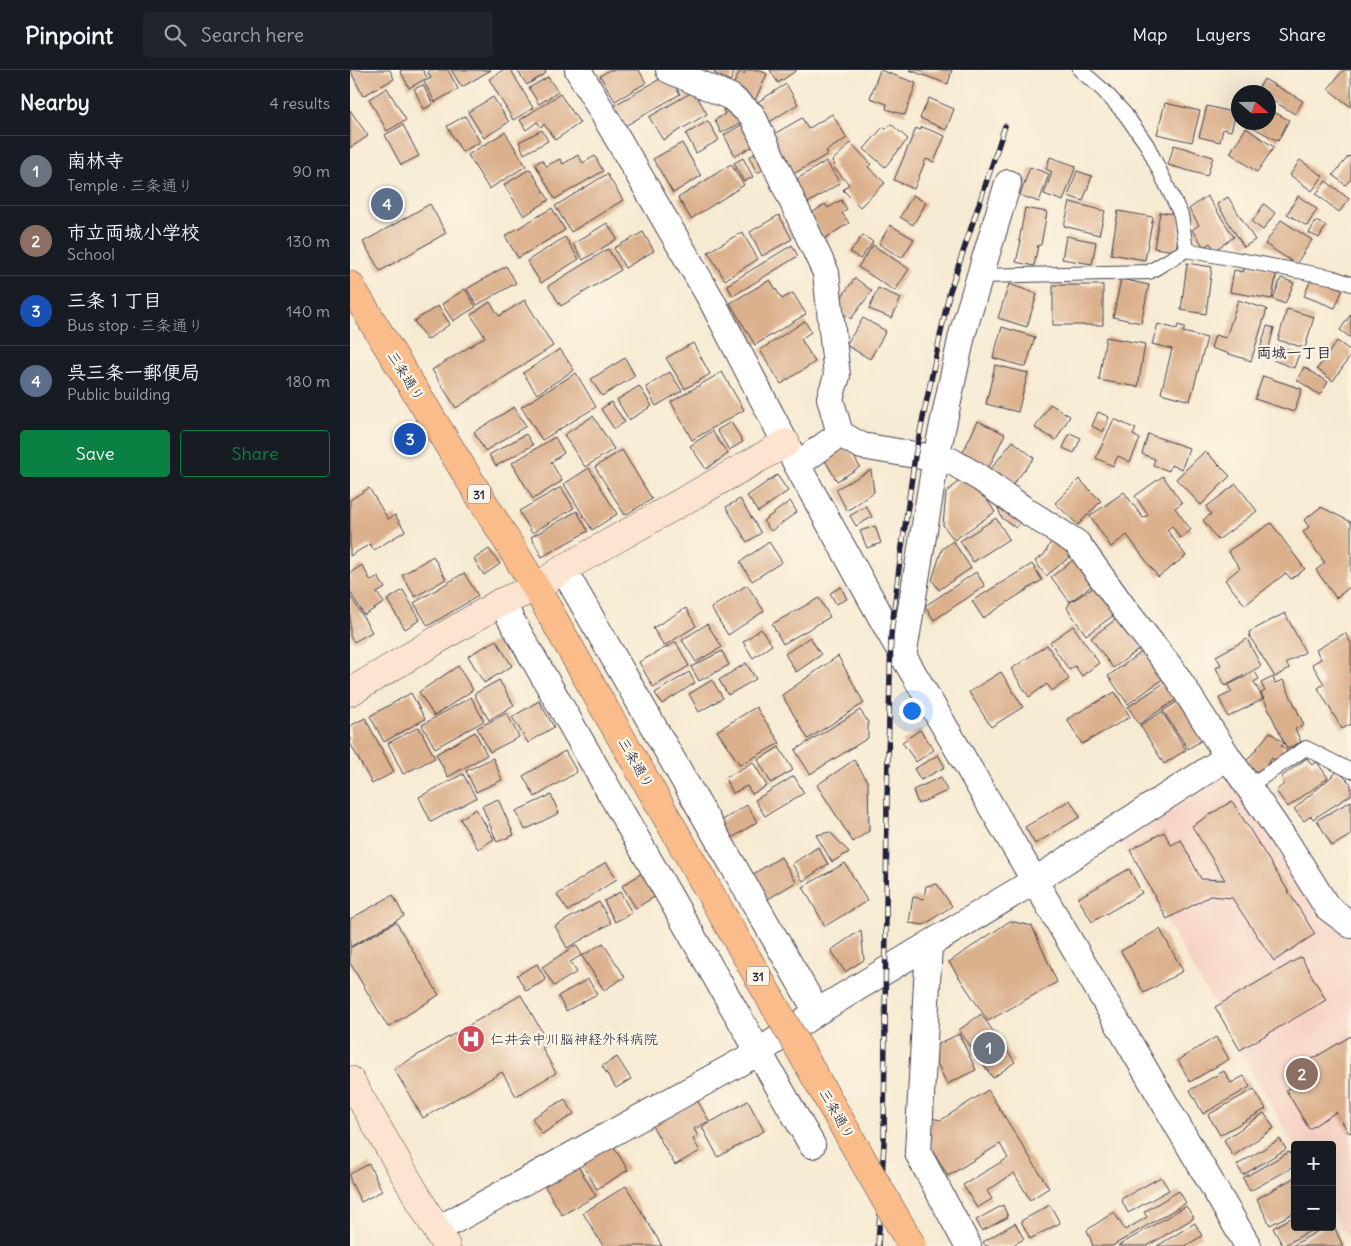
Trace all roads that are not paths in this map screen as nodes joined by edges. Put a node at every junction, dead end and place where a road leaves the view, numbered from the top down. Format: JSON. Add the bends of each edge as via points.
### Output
{"nodes":[{"id":1,"x":578,"y":70,"type":"edge"},
{"id":2,"x":669,"y":70,"type":"edge"},
{"id":3,"x":1080,"y":70,"type":"edge"},
{"id":4,"x":1008,"y":183,"type":"dead end"},
{"id":5,"x":1186,"y":250,"type":"junction"},
{"id":6,"x":980,"y":276,"type":"junction"},
{"id":7,"x":1351,"y":284,"type":"edge"},
{"id":8,"x":350,"y":285,"type":"edge"},
{"id":9,"x":840,"y":434,"type":"junction"},
{"id":10,"x":791,"y":454,"type":"junction"},
{"id":11,"x":936,"y":458,"type":"junction"},
{"id":12,"x":563,"y":569,"type":"junction"},
{"id":13,"x":536,"y":588,"type":"junction"},
{"id":14,"x":501,"y":602,"type":"junction"},
{"id":15,"x":903,"y":657,"type":"junction"},
{"id":16,"x":350,"y":692,"type":"edge"},
{"id":17,"x":1228,"y":757,"type":"junction"},
{"id":18,"x":1351,"y":771,"type":"edge"},
{"id":19,"x":1248,"y":786,"type":"junction"},
{"id":20,"x":1034,"y":881,"type":"junction"},
{"id":21,"x":1351,"y":925,"type":"edge"},
{"id":22,"x":929,"y":945,"type":"junction"},
{"id":23,"x":817,"y":1012,"type":"junction"},
{"id":24,"x":759,"y":1052,"type":"junction"},
{"id":25,"x":350,"y":1080,"type":"edge"},
{"id":26,"x":812,"y":1145,"type":"dead end"},
{"id":27,"x":441,"y":1238,"type":"edge"},
{"id":28,"x":912,"y":1246,"type":"edge"},
{"id":29,"x":968,"y":1246,"type":"edge"},
{"id":30,"x":1248,"y":1246,"type":"edge"}],
"edges":[{"from":1,"to":10,"type":"street","via":[[712,301]]},
{"from":2,"to":9,"type":"street","via":[[731,97],[752,115],[826,273],[837,376],[830,398]]},
{"from":3,"to":5,"type":"lane","via":[[1103,90],[1147,146],[1181,214]]},
{"from":4,"to":6,"type":"street"},
{"from":5,"to":6,"type":"lane","via":[[1150,272]]},
{"from":5,"to":7,"type":"lane","via":[[1331,277]]},
{"from":6,"to":11,"type":"street","via":[[962,335]]},
{"from":8,"to":13,"type":"highway","name":"三条通り","number":"31"},
{"from":9,"to":10,"type":"street"},
{"from":9,"to":11,"type":"street","via":[[862,446]]},
{"from":10,"to":12,"type":"street"},
{"from":10,"to":15,"type":"street"},
{"from":11,"to":15,"type":"street"},
{"from":11,"to":17,"type":"street","via":[[951,461],[980,478],[1077,543],[1173,671]]},
{"from":12,"to":13,"type":"street"},
{"from":12,"to":23,"type":"street"},
{"from":13,"to":14,"type":"street"},
{"from":13,"to":28,"type":"highway","name":"三条通り","number":"31","bridge":true},
{"from":14,"to":16,"type":"street"},
{"from":14,"to":24,"type":"street"},
{"from":15,"to":20,"type":"street"},
{"from":17,"to":19,"type":"street"},
{"from":17,"to":20,"type":"street"},
{"from":18,"to":19,"type":"lane","via":[[1306,748]]},
{"from":19,"to":21,"type":"street","via":[[1327,907]]},
{"from":20,"to":22,"type":"street"},
{"from":20,"to":30,"type":"street"},
{"from":22,"to":23,"type":"street"},
{"from":22,"to":29,"type":"street","via":[[918,1153]]},
{"from":23,"to":24,"type":"street"},
{"from":24,"to":26,"type":"street"},
{"from":24,"to":27,"type":"street"},
{"from":25,"to":27,"type":"street"}]}
